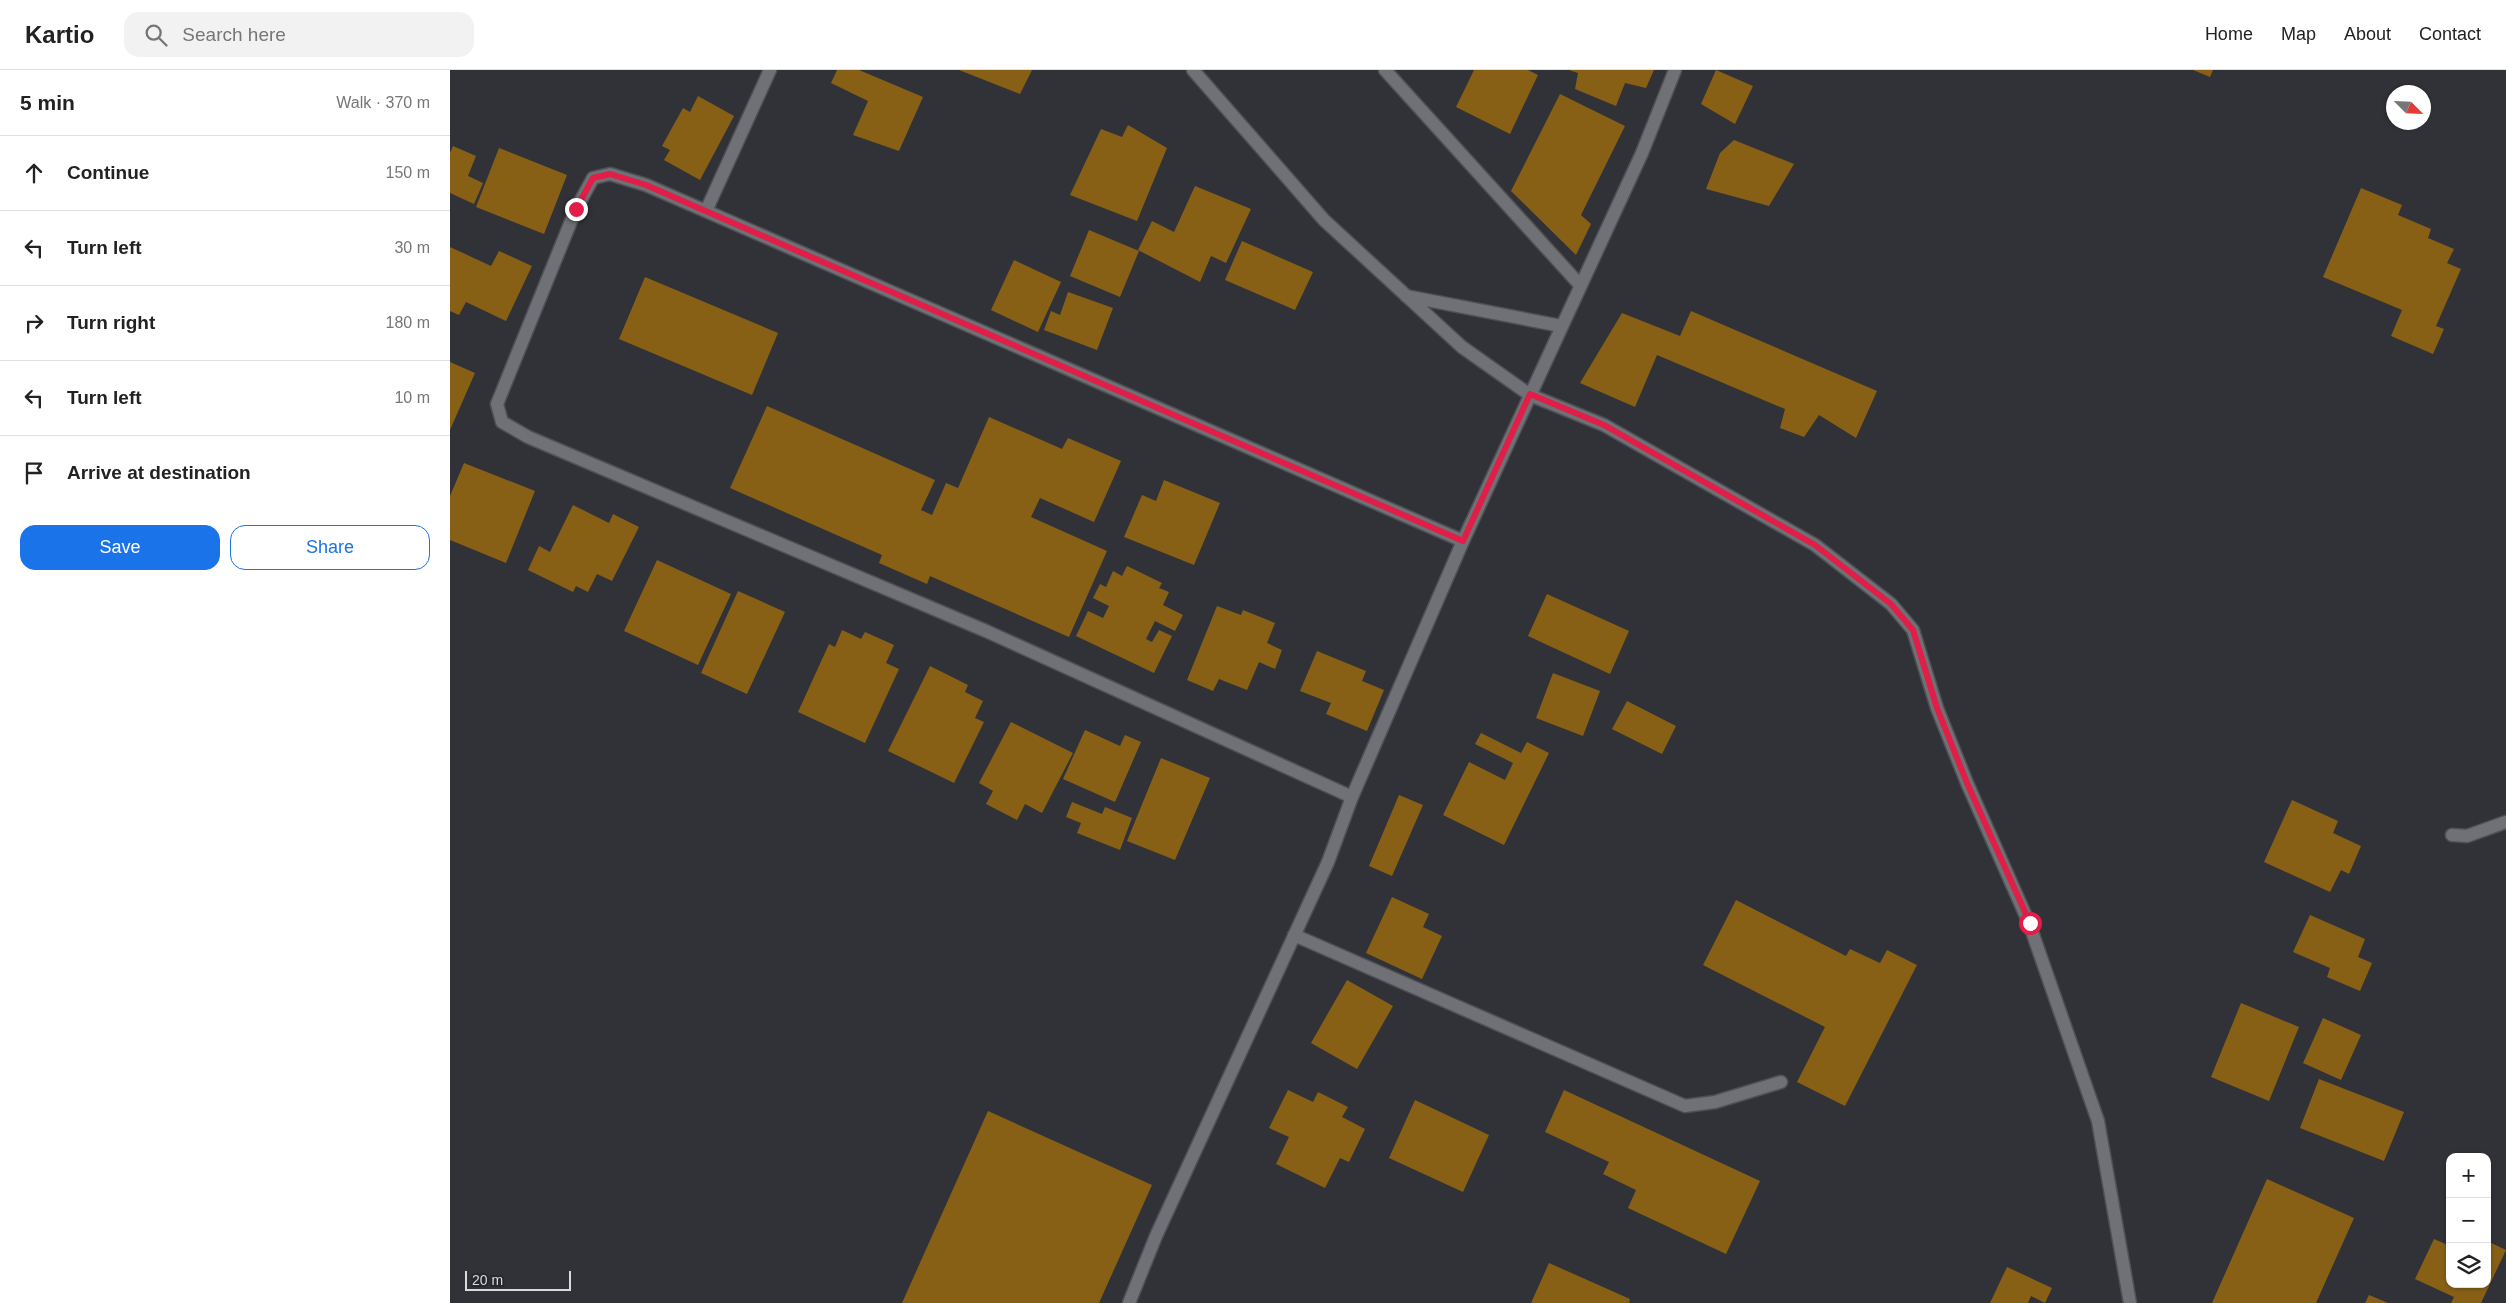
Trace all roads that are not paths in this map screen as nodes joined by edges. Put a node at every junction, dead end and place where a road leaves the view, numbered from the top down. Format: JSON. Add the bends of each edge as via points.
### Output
{"nodes":[{"id":1,"x":770,"y":70,"type":"edge"},
{"id":2,"x":1193,"y":70,"type":"edge"},
{"id":3,"x":1384,"y":70,"type":"edge"},
{"id":4,"x":1676,"y":70,"type":"edge"},
{"id":5,"x":706,"y":211,"type":"junction"},
{"id":6,"x":1580,"y":285,"type":"junction"},
{"id":7,"x":1406,"y":296,"type":"junction"},
{"id":8,"x":1562,"y":326,"type":"junction"},
{"id":9,"x":1530,"y":394,"type":"junction"},
{"id":10,"x":1463,"y":541,"type":"junction"},
{"id":11,"x":1352,"y":797,"type":"junction"},
{"id":12,"x":2506,"y":822,"type":"edge"},
{"id":13,"x":2452,"y":835,"type":"dead end"},
{"id":14,"x":1294,"y":936,"type":"junction"},
{"id":15,"x":1781,"y":1082,"type":"dead end"},
{"id":16,"x":1129,"y":1303,"type":"edge"},
{"id":17,"x":2130,"y":1303,"type":"edge"}],
"edges":[{"from":1,"to":5,"type":"street"},
{"from":2,"to":7,"type":"street","via":[[1324,220]]},
{"from":3,"to":6,"type":"street"},
{"from":4,"to":6,"type":"street","via":[[1642,153]]},
{"from":5,"to":10,"type":"street"},
{"from":5,"to":11,"type":"street","via":[[646,185],[610,174],[593,178],[576,209],[497,404],[502,422],[528,437],[986,631]]},
{"from":6,"to":8,"type":"street"},
{"from":7,"to":8,"type":"street"},
{"from":7,"to":9,"type":"street","via":[[1462,347]]},
{"from":8,"to":9,"type":"street"},
{"from":9,"to":10,"type":"street"},
{"from":9,"to":17,"type":"street","via":[[1604,425],[1815,545],[1891,604],[1913,630],[1937,708],[1963,775],[2030,923],[2098,1121]]},
{"from":10,"to":11,"type":"street"},
{"from":11,"to":14,"type":"street","via":[[1328,862]]},
{"from":12,"to":13,"type":"street","via":[[2467,836]]},
{"from":14,"to":15,"type":"street","via":[[1685,1106],[1715,1102]]},
{"from":14,"to":16,"type":"street","via":[[1156,1236]]}]}
